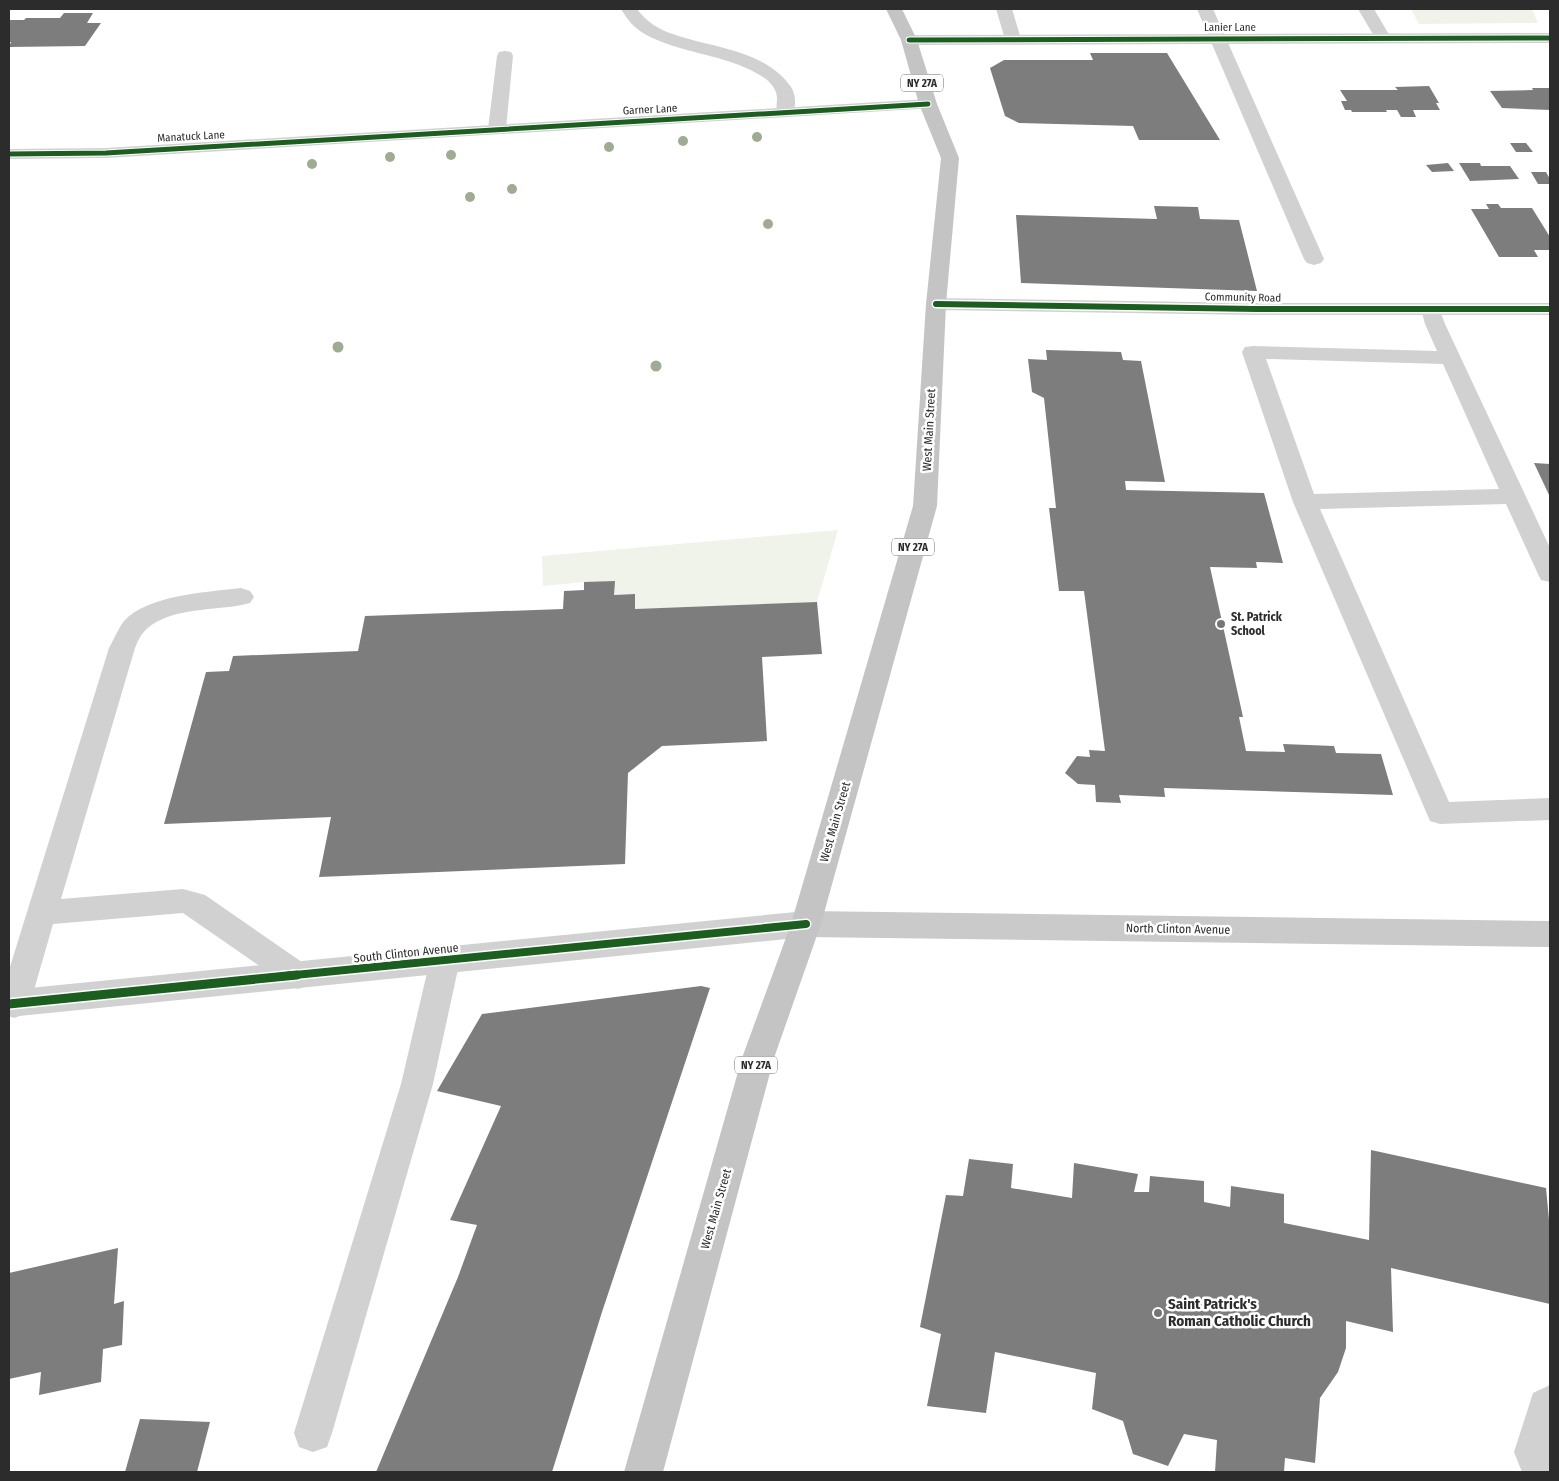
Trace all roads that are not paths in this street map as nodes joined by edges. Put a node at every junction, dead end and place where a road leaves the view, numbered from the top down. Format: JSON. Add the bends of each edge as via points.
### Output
{"nodes":[{"id":1,"x":629,"y":9,"type":"edge"},
{"id":2,"x":894,"y":9,"type":"edge"},
{"id":3,"x":1004,"y":9,"type":"edge"},
{"id":4,"x":1205,"y":9,"type":"edge"},
{"id":5,"x":1366,"y":9,"type":"edge"},
{"id":6,"x":1216,"y":38,"type":"junction"},
{"id":7,"x":1383,"y":38,"type":"junction"},
{"id":8,"x":1550,"y":38,"type":"edge"},
{"id":9,"x":1013,"y":39,"type":"junction"},
{"id":10,"x":909,"y":40,"type":"junction"},
{"id":11,"x":505,"y":56,"type":"dead end"},
{"id":12,"x":928,"y":104,"type":"junction"},
{"id":13,"x":785,"y":112,"type":"junction"},
{"id":14,"x":497,"y":130,"type":"junction"},
{"id":15,"x":374,"y":137,"type":"joint"},
{"id":16,"x":9,"y":154,"type":"edge"},
{"id":17,"x":1314,"y":259,"type":"dead end"},
{"id":18,"x":936,"y":304,"type":"junction"},
{"id":19,"x":1431,"y":309,"type":"junction"},
{"id":20,"x":1550,"y":309,"type":"edge"},
{"id":21,"x":1451,"y":358,"type":"junction"},
{"id":22,"x":1514,"y":496,"type":"junction"},
{"id":23,"x":1305,"y":502,"type":"junction"},
{"id":24,"x":1550,"y":574,"type":"edge"},
{"id":25,"x":241,"y":598,"type":"dead end"},
{"id":26,"x":1550,"y":809,"type":"edge"},
{"id":27,"x":42,"y":913,"type":"junction"},
{"id":28,"x":806,"y":924,"type":"junction"},
{"id":29,"x":1550,"y":934,"type":"edge"},
{"id":30,"x":444,"y":960,"type":"junction"},
{"id":31,"x":298,"y":976,"type":"junction"},
{"id":32,"x":11,"y":1004,"type":"edge"},
{"id":33,"x":1550,"y":1404,"type":"edge"},
{"id":34,"x":314,"y":1433,"type":"dead end"},
{"id":35,"x":643,"y":1472,"type":"edge"},
{"id":36,"x":1543,"y":1472,"type":"edge"}],
"edges":[{"from":1,"to":13,"type":"street","via":[[644,27],[765,70],[778,80],[786,95]]},
{"from":2,"to":10,"type":"main road","number":"NY 27A"},
{"from":3,"to":9,"type":"street"},
{"from":4,"to":6,"type":"street"},
{"from":5,"to":7,"type":"street"},
{"from":6,"to":7,"type":"street","name":"Lanier Lane"},
{"from":6,"to":9,"type":"street","name":"Lanier Lane"},
{"from":6,"to":17,"type":"street"},
{"from":7,"to":8,"type":"street","name":"Lanier Lane"},
{"from":9,"to":10,"type":"street","name":"Lanier Lane"},
{"from":10,"to":12,"type":"main road","number":"NY 27A"},
{"from":11,"to":14,"type":"street"},
{"from":12,"to":13,"type":"street","name":"Garner Lane"},
{"from":12,"to":18,"type":"main road","name":"West Main Street","number":"NY 27A","via":[[950,158]]},
{"from":13,"to":14,"type":"street","name":"Garner Lane"},
{"from":14,"to":15,"type":"street","name":"Garner Lane"},
{"from":15,"to":16,"type":"street","name":"Manatuck Lane","via":[[106,153]]},
{"from":18,"to":19,"type":"street","name":"Community Road"},
{"from":18,"to":28,"type":"main road","name":"West Main Street","number":"NY 27A","via":[[925,506]]},
{"from":19,"to":20,"type":"street","name":"Community Road"},
{"from":19,"to":21,"type":"street"},
{"from":21,"to":22,"type":"street"},
{"from":21,"to":23,"type":"street","via":[[1253,352]]},
{"from":22,"to":23,"type":"street"},
{"from":22,"to":24,"type":"street"},
{"from":23,"to":26,"type":"street","via":[[1440,813]]},
{"from":25,"to":27,"type":"street","via":[[193,602],[170,608],[135,626],[122,648]]},
{"from":27,"to":31,"type":"street","via":[[183,900],[194,904]]},
{"from":27,"to":32,"type":"street"},
{"from":28,"to":29,"type":"main road","name":"North Clinton Avenue"},
{"from":28,"to":30,"type":"street","name":"South Clinton Avenue"},
{"from":28,"to":35,"type":"main road","name":"West Main Street","number":"NY 27A","via":[[758,1058]]},
{"from":30,"to":31,"type":"street","name":"South Clinton Avenue"},
{"from":30,"to":34,"type":"street","via":[[417,1084]]},
{"from":31,"to":32,"type":"street","name":"South Clinton Avenue"},
{"from":33,"to":36,"type":"street","via":[[1546,1406],[1533,1452]]}]}
